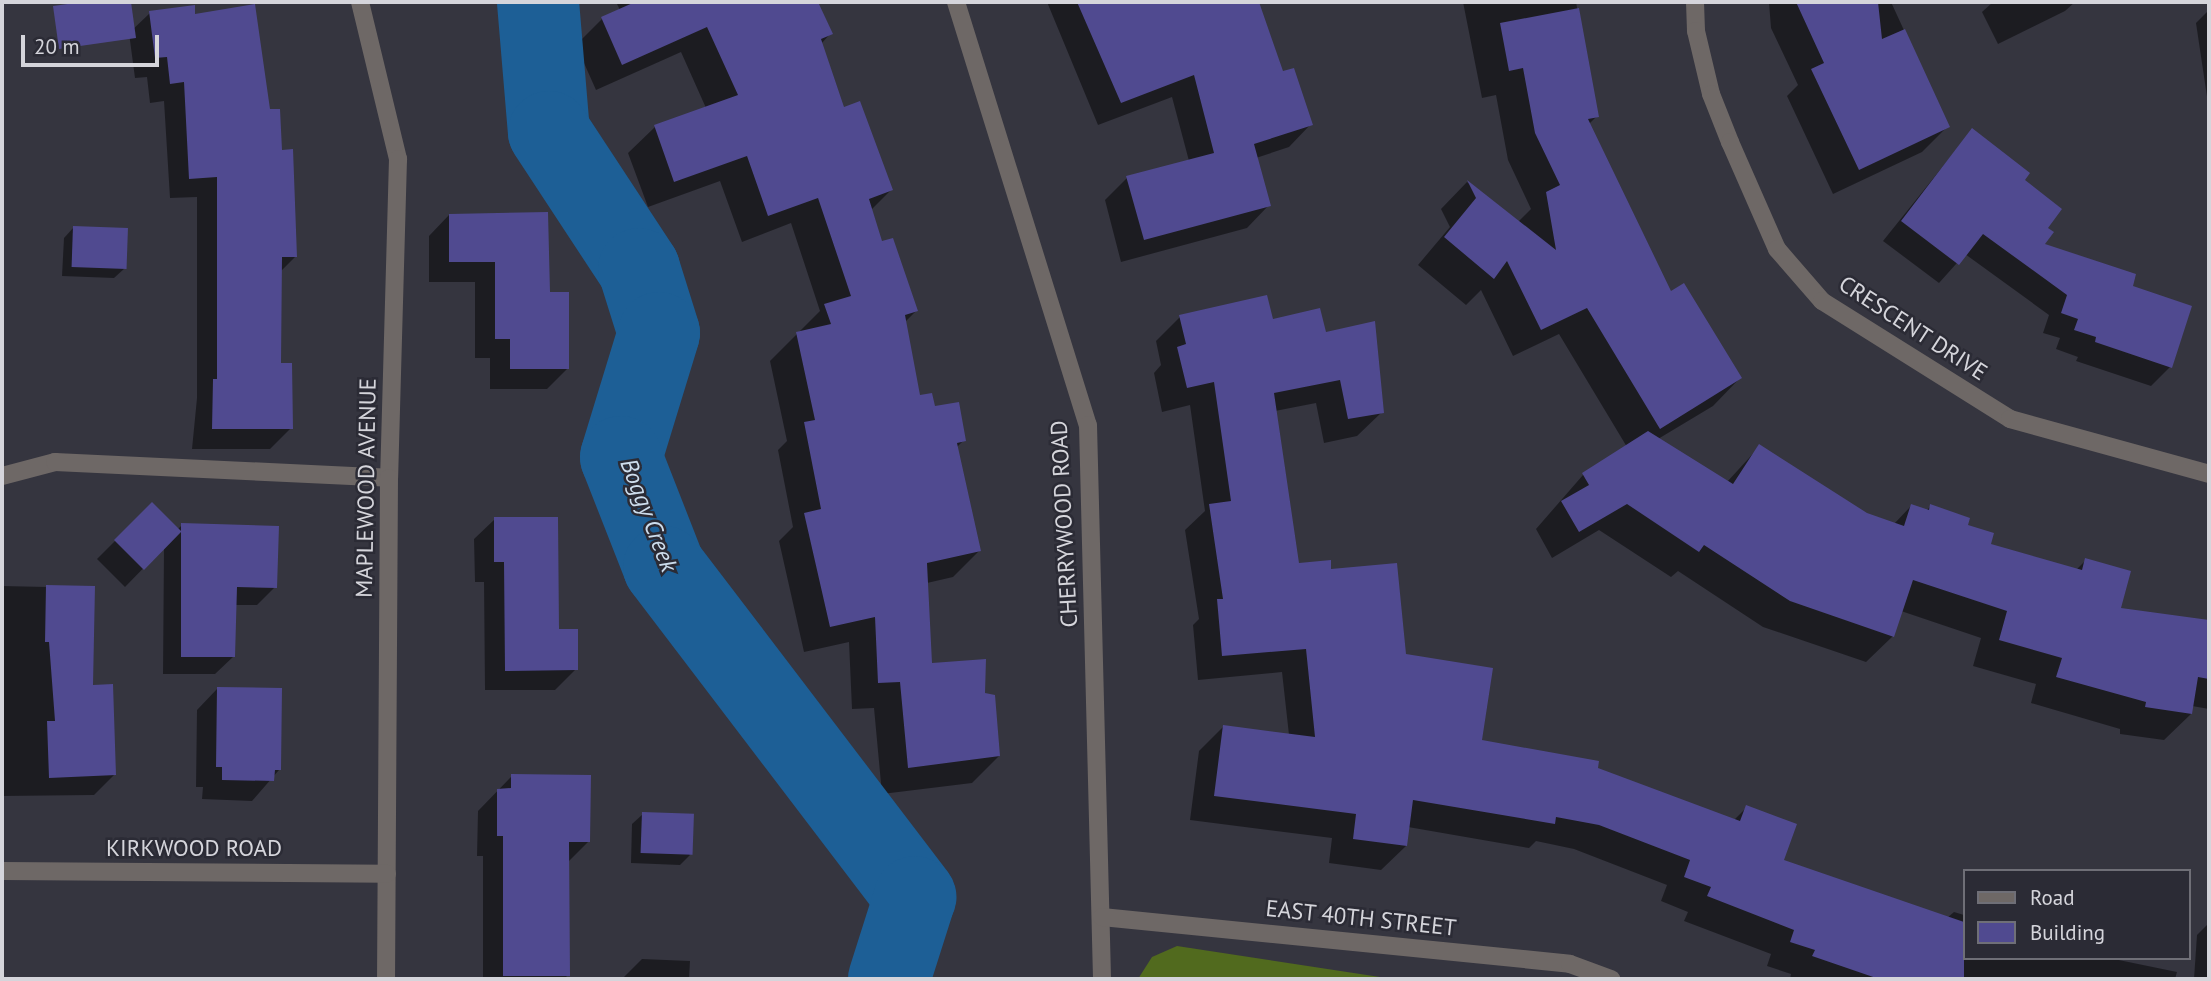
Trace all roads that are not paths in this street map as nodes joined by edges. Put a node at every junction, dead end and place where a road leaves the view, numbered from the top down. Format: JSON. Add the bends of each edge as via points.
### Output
{"nodes":[{"id":1,"x":360,"y":2,"type":"edge"},
{"id":2,"x":956,"y":2,"type":"edge"},
{"id":3,"x":1696,"y":2,"type":"edge"},
{"id":4,"x":2209,"y":474,"type":"edge"},
{"id":5,"x":2,"y":475,"type":"edge"},
{"id":6,"x":389,"y":478,"type":"junction"},
{"id":7,"x":2,"y":871,"type":"edge"},
{"id":8,"x":387,"y":874,"type":"junction"},
{"id":9,"x":1102,"y":917,"type":"junction"},
{"id":10,"x":386,"y":979,"type":"edge"},
{"id":11,"x":1102,"y":979,"type":"edge"},
{"id":12,"x":1611,"y":979,"type":"edge"}],
"edges":[{"from":1,"to":6,"type":"street","name":"MAPLEWOOD AVENUE","via":[[398,159]]},
{"from":2,"to":9,"type":"street","name":"CHERRYWOOD ROAD","via":[[1088,425]]},
{"from":3,"to":4,"type":"street","name":"CRESCENT DRIVE","via":[[1696,31],[1708,81],[1730,142],[1777,249],[1822,301],[2010,419]]},
{"from":5,"to":6,"type":"street","via":[[55,462]]},
{"from":6,"to":8,"type":"street","name":"MAPLEWOOD AVENUE"},
{"from":7,"to":8,"type":"street","name":"KIRKWOOD ROAD"},
{"from":8,"to":10,"type":"street","name":"MAPLEWOOD AVENUE"},
{"from":9,"to":11,"type":"street","name":"CHERRYWOOD ROAD"},
{"from":9,"to":12,"type":"street","name":"EAST 40TH STREET","via":[[1570,964]]}]}
